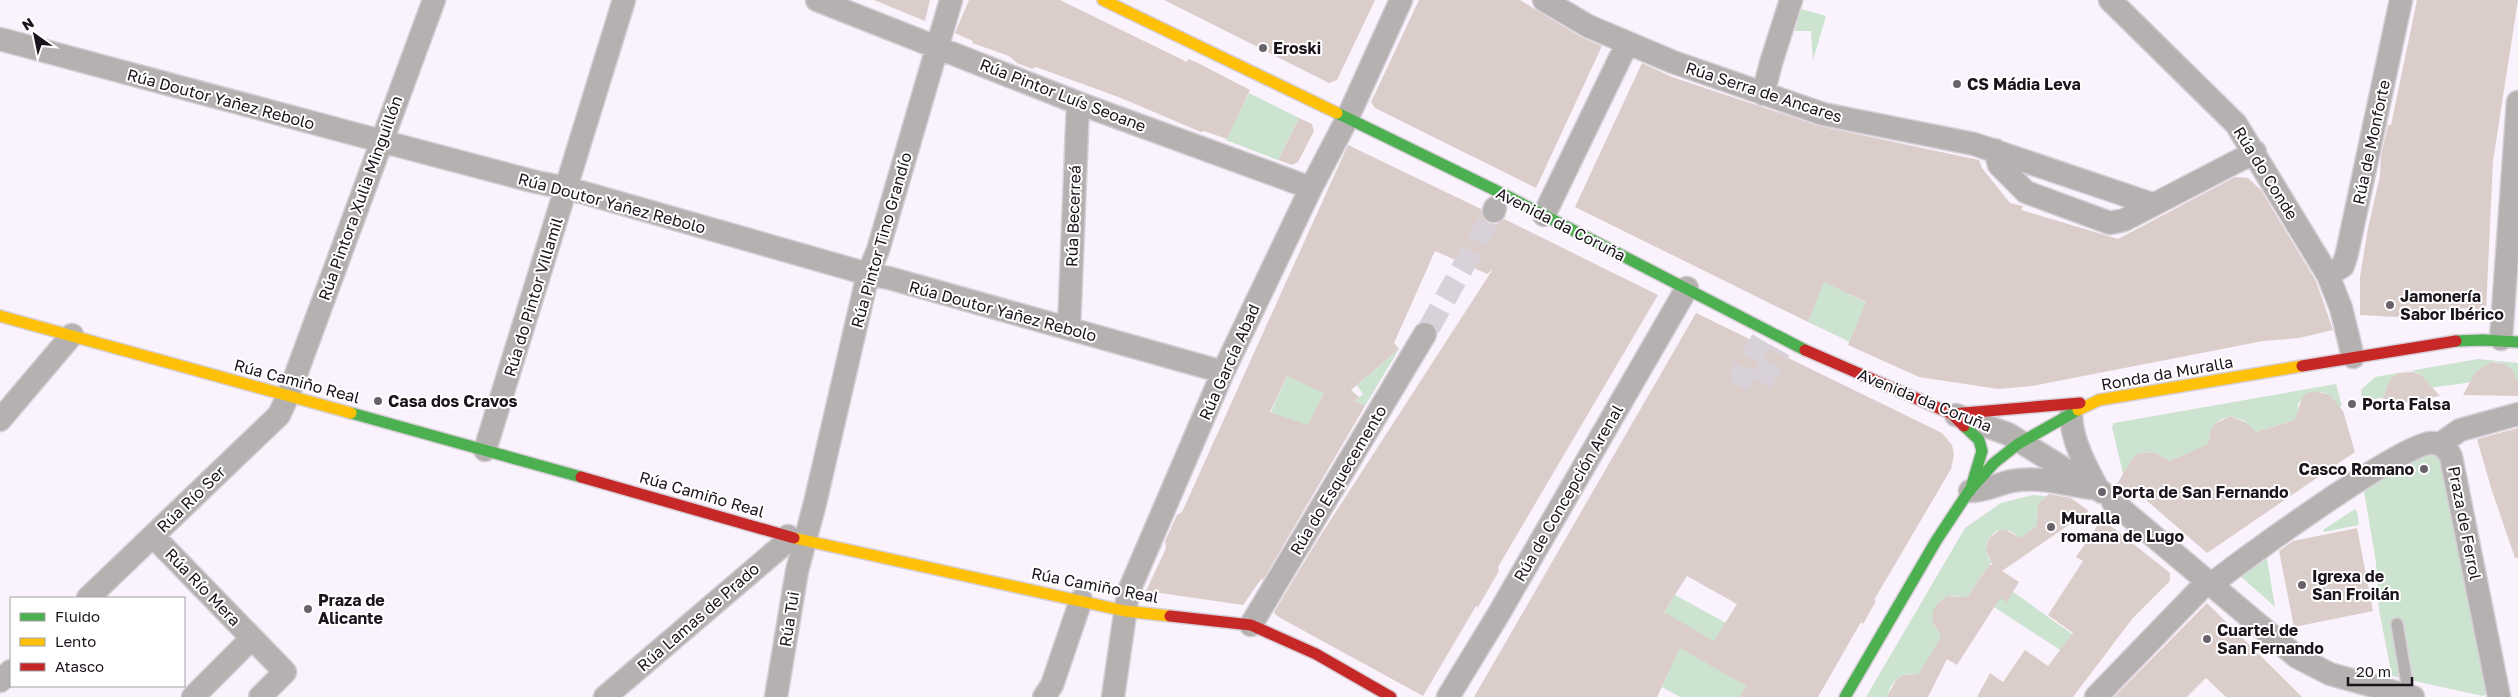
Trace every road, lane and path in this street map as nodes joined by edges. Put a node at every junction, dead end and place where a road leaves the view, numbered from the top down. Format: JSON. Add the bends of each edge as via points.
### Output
{"nodes":[{"id":1,"x":434,"y":0,"type":"edge"},
{"id":2,"x":624,"y":0,"type":"edge"},
{"id":3,"x":817,"y":0,"type":"edge"},
{"id":4,"x":951,"y":0,"type":"edge"},
{"id":5,"x":1102,"y":0,"type":"edge"},
{"id":6,"x":1401,"y":0,"type":"edge"},
{"id":7,"x":1544,"y":0,"type":"edge"},
{"id":8,"x":1791,"y":0,"type":"edge"},
{"id":9,"x":2110,"y":0,"type":"edge"},
{"id":10,"x":2401,"y":0,"type":"edge"},
{"id":11,"x":0,"y":39,"type":"edge"},
{"id":12,"x":936,"y":46,"type":"junction"},
{"id":13,"x":1623,"y":52,"type":"dead end"},
{"id":14,"x":1763,"y":94,"type":"junction"},
{"id":15,"x":2518,"y":102,"type":"edge"},
{"id":16,"x":1078,"y":103,"type":"junction"},
{"id":17,"x":1347,"y":119,"type":"junction"},
{"id":18,"x":380,"y":142,"type":"junction"},
{"id":19,"x":1995,"y":150,"type":"junction"},
{"id":20,"x":2255,"y":152,"type":"junction"},
{"id":21,"x":567,"y":188,"type":"junction"},
{"id":22,"x":1311,"y":188,"type":"junction"},
{"id":23,"x":2152,"y":204,"type":"junction"},
{"id":24,"x":1544,"y":215,"type":"junction"},
{"id":25,"x":868,"y":274,"type":"junction"},
{"id":26,"x":2328,"y":275,"type":"junction"},
{"id":27,"x":1687,"y":288,"type":"junction"},
{"id":28,"x":0,"y":316,"type":"edge"},
{"id":29,"x":1069,"y":328,"type":"junction"},
{"id":30,"x":1425,"y":334,"type":"tunnel mouth"},
{"id":31,"x":72,"y":335,"type":"junction"},
{"id":32,"x":2509,"y":340,"type":"edge"},
{"id":33,"x":2353,"y":357,"type":"junction"},
{"id":34,"x":1223,"y":372,"type":"junction"},
{"id":35,"x":288,"y":396,"type":"junction"},
{"id":36,"x":2099,"y":400,"type":"junction"},
{"id":37,"x":1952,"y":414,"type":"junction"},
{"id":38,"x":2071,"y":414,"type":"junction"},
{"id":39,"x":2518,"y":414,"type":"edge"},
{"id":40,"x":0,"y":420,"type":"edge"},
{"id":41,"x":2021,"y":441,"type":"junction"},
{"id":42,"x":2440,"y":444,"type":"junction"},
{"id":43,"x":485,"y":450,"type":"junction"},
{"id":44,"x":1970,"y":491,"type":"junction"},
{"id":45,"x":2104,"y":494,"type":"junction"},
{"id":46,"x":153,"y":536,"type":"junction"},
{"id":47,"x":796,"y":539,"type":"junction"},
{"id":48,"x":2210,"y":583,"type":"junction"},
{"id":49,"x":89,"y":597,"type":"edge"},
{"id":50,"x":1081,"y":600,"type":"junction"},
{"id":51,"x":1125,"y":611,"type":"junction"},
{"id":52,"x":2397,"y":624,"type":"dead end"},
{"id":53,"x":1251,"y":625,"type":"junction"},
{"id":54,"x":252,"y":638,"type":"junction"},
{"id":55,"x":10,"y":672,"type":"edge"},
{"id":56,"x":0,"y":681,"type":"edge"},
{"id":57,"x":193,"y":697,"type":"edge"},
{"id":58,"x":260,"y":697,"type":"edge"},
{"id":59,"x":605,"y":697,"type":"edge"},
{"id":60,"x":776,"y":697,"type":"edge"},
{"id":61,"x":1044,"y":697,"type":"edge"},
{"id":62,"x":1113,"y":697,"type":"edge"},
{"id":63,"x":1390,"y":697,"type":"edge"},
{"id":64,"x":1448,"y":697,"type":"edge"},
{"id":65,"x":1845,"y":697,"type":"edge"},
{"id":66,"x":2096,"y":697,"type":"edge"},
{"id":67,"x":2411,"y":697,"type":"edge"},
{"id":68,"x":2499,"y":697,"type":"edge"}],
"edges":[{"from":1,"to":18,"type":"street","name":"Rúa Pintora Xulia Minguillón"},
{"from":2,"to":21,"type":"street","name":"Rúa do Pintor Villamil"},
{"from":3,"to":12,"type":"street","name":"Rúa Pintor Luís Seoane"},
{"from":4,"to":12,"type":"street","name":"Rúa Pintor Tino Grandío"},
{"from":5,"to":17,"type":"street","name":"Avenida da Coruña"},
{"from":6,"to":17,"type":"street","name":"Rúa García Abad"},
{"from":7,"to":14,"type":"street","name":"Rúa Serra de Ancares","via":[[1588,26],[1673,62]]},
{"from":8,"to":14,"type":"street"},
{"from":9,"to":20,"type":"street","name":"Rúa do Conde","via":[[2236,124]]},
{"from":10,"to":26,"type":"street","name":"Rúa de Monforte","via":[[2347,253],[2343,266]]},
{"from":11,"to":18,"type":"street","name":"Rúa Doutor Yañez Rebolo"},
{"from":12,"to":16,"type":"street","name":"Rúa Pintor Luís Seoane"},
{"from":12,"to":25,"type":"street","name":"Rúa Pintor Tino Grandío","via":[[878,250]]},
{"from":13,"to":24,"type":"street"},
{"from":14,"to":19,"type":"street","name":"Rúa Serra de Ancares","via":[[1823,114],[1946,137]]},
{"from":15,"to":32,"type":"street"},
{"from":16,"to":22,"type":"street","name":"Rúa Pintor Luís Seoane"},
{"from":16,"to":29,"type":"street","name":"Rúa Becerreá"},
{"from":17,"to":22,"type":"street","name":"Rúa García Abad"},
{"from":17,"to":24,"type":"street","name":"Avenida da Coruña"},
{"from":18,"to":21,"type":"street","name":"Rúa Doutor Yañez Rebolo"},
{"from":18,"to":35,"type":"street","name":"Rúa Pintora Xulia Minguillón"},
{"from":19,"to":23,"type":"street","name":"Rúa Serra de Ancares"},
{"from":19,"to":23,"type":"street","via":[[1999,166],[2026,192],[2066,209],[2110,223],[2124,220]]},
{"from":20,"to":23,"type":"street"},
{"from":20,"to":26,"type":"street","name":"Rúa do Conde"},
{"from":21,"to":25,"type":"street","name":"Rúa Doutor Yañez Rebolo"},
{"from":21,"to":43,"type":"street","name":"Rúa do Pintor Villamil"},
{"from":22,"to":34,"type":"street","name":"Rúa García Abad"},
{"from":24,"to":27,"type":"street","name":"Avenida da Coruña"},
{"from":25,"to":29,"type":"street","name":"Rúa Doutor Yañez Rebolo"},
{"from":25,"to":47,"type":"street","name":"Rúa Pintor Tino Grandío"},
{"from":26,"to":33,"type":"street","name":"Rúa do Conde","via":[[2341,308]]},
{"from":27,"to":37,"type":"street","name":"Avenida da Coruña","via":[[1802,349]]},
{"from":27,"to":64,"type":"street","name":"Rúa de Concepción Arenal"},
{"from":28,"to":31,"type":"street","name":"Rúa Camiño Real"},
{"from":29,"to":34,"type":"street","name":"Rúa Doutor Yañez Rebolo"},
{"from":30,"to":53,"type":"street","name":"Rúa do Esquecemento"},
{"from":31,"to":35,"type":"street","name":"Rúa Camiño Real"},
{"from":31,"to":40,"type":"street"},
{"from":32,"to":33,"type":"street","name":"Ronda da Muralla","via":[[2462,340]]},
{"from":33,"to":36,"type":"street","name":"Ronda da Muralla"},
{"from":34,"to":51,"type":"street","name":"Rúa García Abad","via":[[1128,593]]},
{"from":35,"to":43,"type":"street","name":"Rúa Camiño Real"},
{"from":35,"to":46,"type":"street","name":"Rúa Río Ser","via":[[278,415]]},
{"from":36,"to":37,"type":"street"},
{"from":36,"to":38,"type":"street","name":"Ronda da Muralla"},
{"from":37,"to":41,"type":"street","name":"Avenida da Coruña"},
{"from":37,"to":44,"type":"street","via":[[1979,440],[1982,451]]},
{"from":38,"to":41,"type":"street","name":"Ronda da Muralla"},
{"from":38,"to":45,"type":"street","via":[[2080,451]]},
{"from":39,"to":42,"type":"street","via":[[2460,430]]},
{"from":41,"to":44,"type":"street","name":"Ronda da Muralla","via":[[1994,463]]},
{"from":41,"to":45,"type":"street","name":"Avenida da Coruña"},
{"from":42,"to":48,"type":"street","name":"Praza de Ferrol","via":[[2430,442],[2421,445],[2374,470]]},
{"from":42,"to":68,"type":"street","name":"Praza de Ferrol","via":[[2451,457]]},
{"from":43,"to":47,"type":"street","name":"Rúa Camiño Real"},
{"from":44,"to":45,"type":"street","via":[[2035,479]]},
{"from":44,"to":65,"type":"street","name":"Ronda da Muralla","via":[[1926,557]]},
{"from":45,"to":48,"type":"street","name":"Avenida da Coruña"},
{"from":46,"to":49,"type":"street","name":"Rúa Río Ser"},
{"from":46,"to":54,"type":"street","name":"Rúa Río Mera"},
{"from":47,"to":50,"type":"street","name":"Rúa Camiño Real"},
{"from":47,"to":59,"type":"street","name":"Rúa Lamas de Prado","via":[[784,544]]},
{"from":47,"to":60,"type":"street","name":"Rúa Tui","via":[[797,570]]},
{"from":48,"to":66,"type":"street","name":"Praza de Ferrol"},
{"from":48,"to":67,"type":"street","name":"Avenida da Coruña","via":[[2297,657],[2330,674]]},
{"from":50,"to":51,"type":"street","name":"Rúa Camiño Real"},
{"from":50,"to":61,"type":"street","via":[[1052,686]]},
{"from":51,"to":53,"type":"street","name":"Rúa Camiño Real"},
{"from":51,"to":62,"type":"street","name":"Rúa García Abad"},
{"from":52,"to":67,"type":"lane"},
{"from":53,"to":63,"type":"street","name":"Rúa Camiño Real","via":[[1316,654]]},
{"from":54,"to":57,"type":"street"},
{"from":54,"to":58,"type":"street","via":[[285,672]]},
{"from":55,"to":56,"type":"street"}]}
